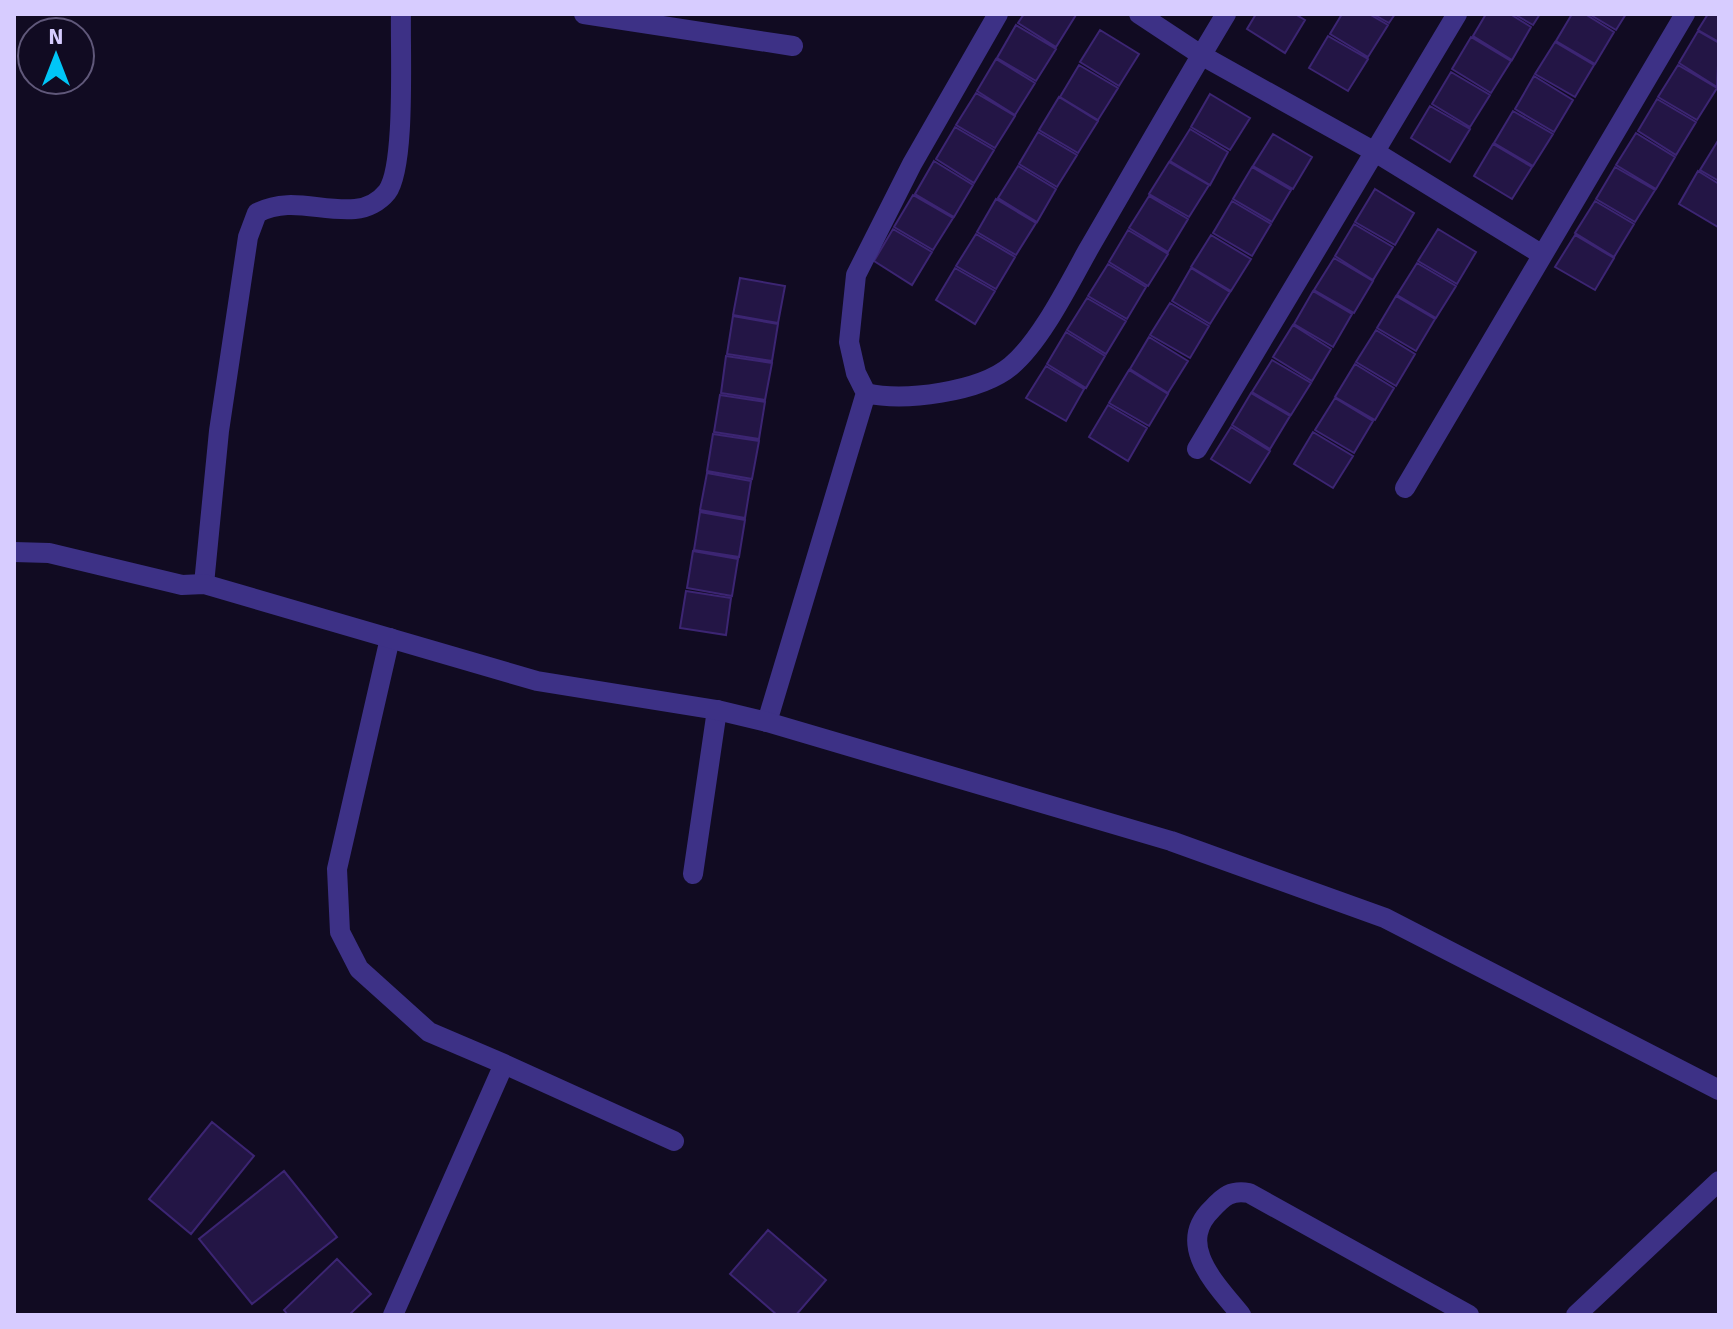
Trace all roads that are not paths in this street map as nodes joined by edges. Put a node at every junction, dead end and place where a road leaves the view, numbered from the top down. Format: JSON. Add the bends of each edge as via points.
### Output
{"nodes":[{"id":1,"x":401,"y":14,"type":"edge"},
{"id":2,"x":584,"y":14,"type":"edge"},
{"id":3,"x":998,"y":14,"type":"edge"},
{"id":4,"x":1139,"y":14,"type":"edge"},
{"id":5,"x":1226,"y":14,"type":"edge"},
{"id":6,"x":1457,"y":14,"type":"edge"},
{"id":7,"x":1685,"y":14,"type":"edge"},
{"id":8,"x":793,"y":46,"type":"dead end"},
{"id":9,"x":1201,"y":55,"type":"junction"},
{"id":10,"x":1375,"y":152,"type":"junction"},
{"id":11,"x":1541,"y":254,"type":"junction"},
{"id":12,"x":866,"y":393,"type":"junction"},
{"id":13,"x":1197,"y":449,"type":"dead end"},
{"id":14,"x":1405,"y":488,"type":"dead end"},
{"id":15,"x":14,"y":552,"type":"edge"},
{"id":16,"x":204,"y":584,"type":"junction"},
{"id":17,"x":390,"y":638,"type":"junction"},
{"id":18,"x":717,"y":710,"type":"junction"},
{"id":19,"x":767,"y":722,"type":"junction"},
{"id":20,"x":693,"y":874,"type":"dead end"},
{"id":21,"x":504,"y":1064,"type":"junction"},
{"id":22,"x":1719,"y":1090,"type":"edge"},
{"id":23,"x":674,"y":1141,"type":"dead end"},
{"id":24,"x":1719,"y":1181,"type":"edge"},
{"id":25,"x":393,"y":1315,"type":"edge"},
{"id":26,"x":1241,"y":1315,"type":"edge"},
{"id":27,"x":1469,"y":1315,"type":"edge"},
{"id":28,"x":1576,"y":1315,"type":"edge"}],
"edges":[{"from":1,"to":16,"type":"street","via":[[398,156],[388,191],[373,204],[355,209],[273,205],[257,213],[248,237],[219,431]]},
{"from":2,"to":8,"type":"street"},
{"from":3,"to":12,"type":"street","via":[[856,275],[849,342]]},
{"from":4,"to":9,"type":"street"},
{"from":5,"to":9,"type":"street"},
{"from":6,"to":10,"type":"street"},
{"from":7,"to":11,"type":"street"},
{"from":9,"to":10,"type":"street"},
{"from":9,"to":12,"type":"street","via":[[1050,316],[1010,366],[929,395],[892,399]]},
{"from":10,"to":11,"type":"street"},
{"from":10,"to":13,"type":"street"},
{"from":11,"to":14,"type":"street"},
{"from":12,"to":19,"type":"street"},
{"from":15,"to":16,"type":"street","via":[[49,553],[182,585]]},
{"from":16,"to":17,"type":"street"},
{"from":17,"to":18,"type":"street","via":[[537,681]]},
{"from":17,"to":21,"type":"street","via":[[337,869],[340,932],[359,969],[418,1024]]},
{"from":18,"to":19,"type":"street"},
{"from":18,"to":20,"type":"street"},
{"from":19,"to":22,"type":"street","via":[[1171,841],[1385,918]]},
{"from":21,"to":23,"type":"street"},
{"from":21,"to":25,"type":"street"},
{"from":24,"to":28,"type":"street"},
{"from":26,"to":27,"type":"street","via":[[1197,1253],[1195,1239],[1205,1216],[1236,1191],[1249,1193]]}]}
